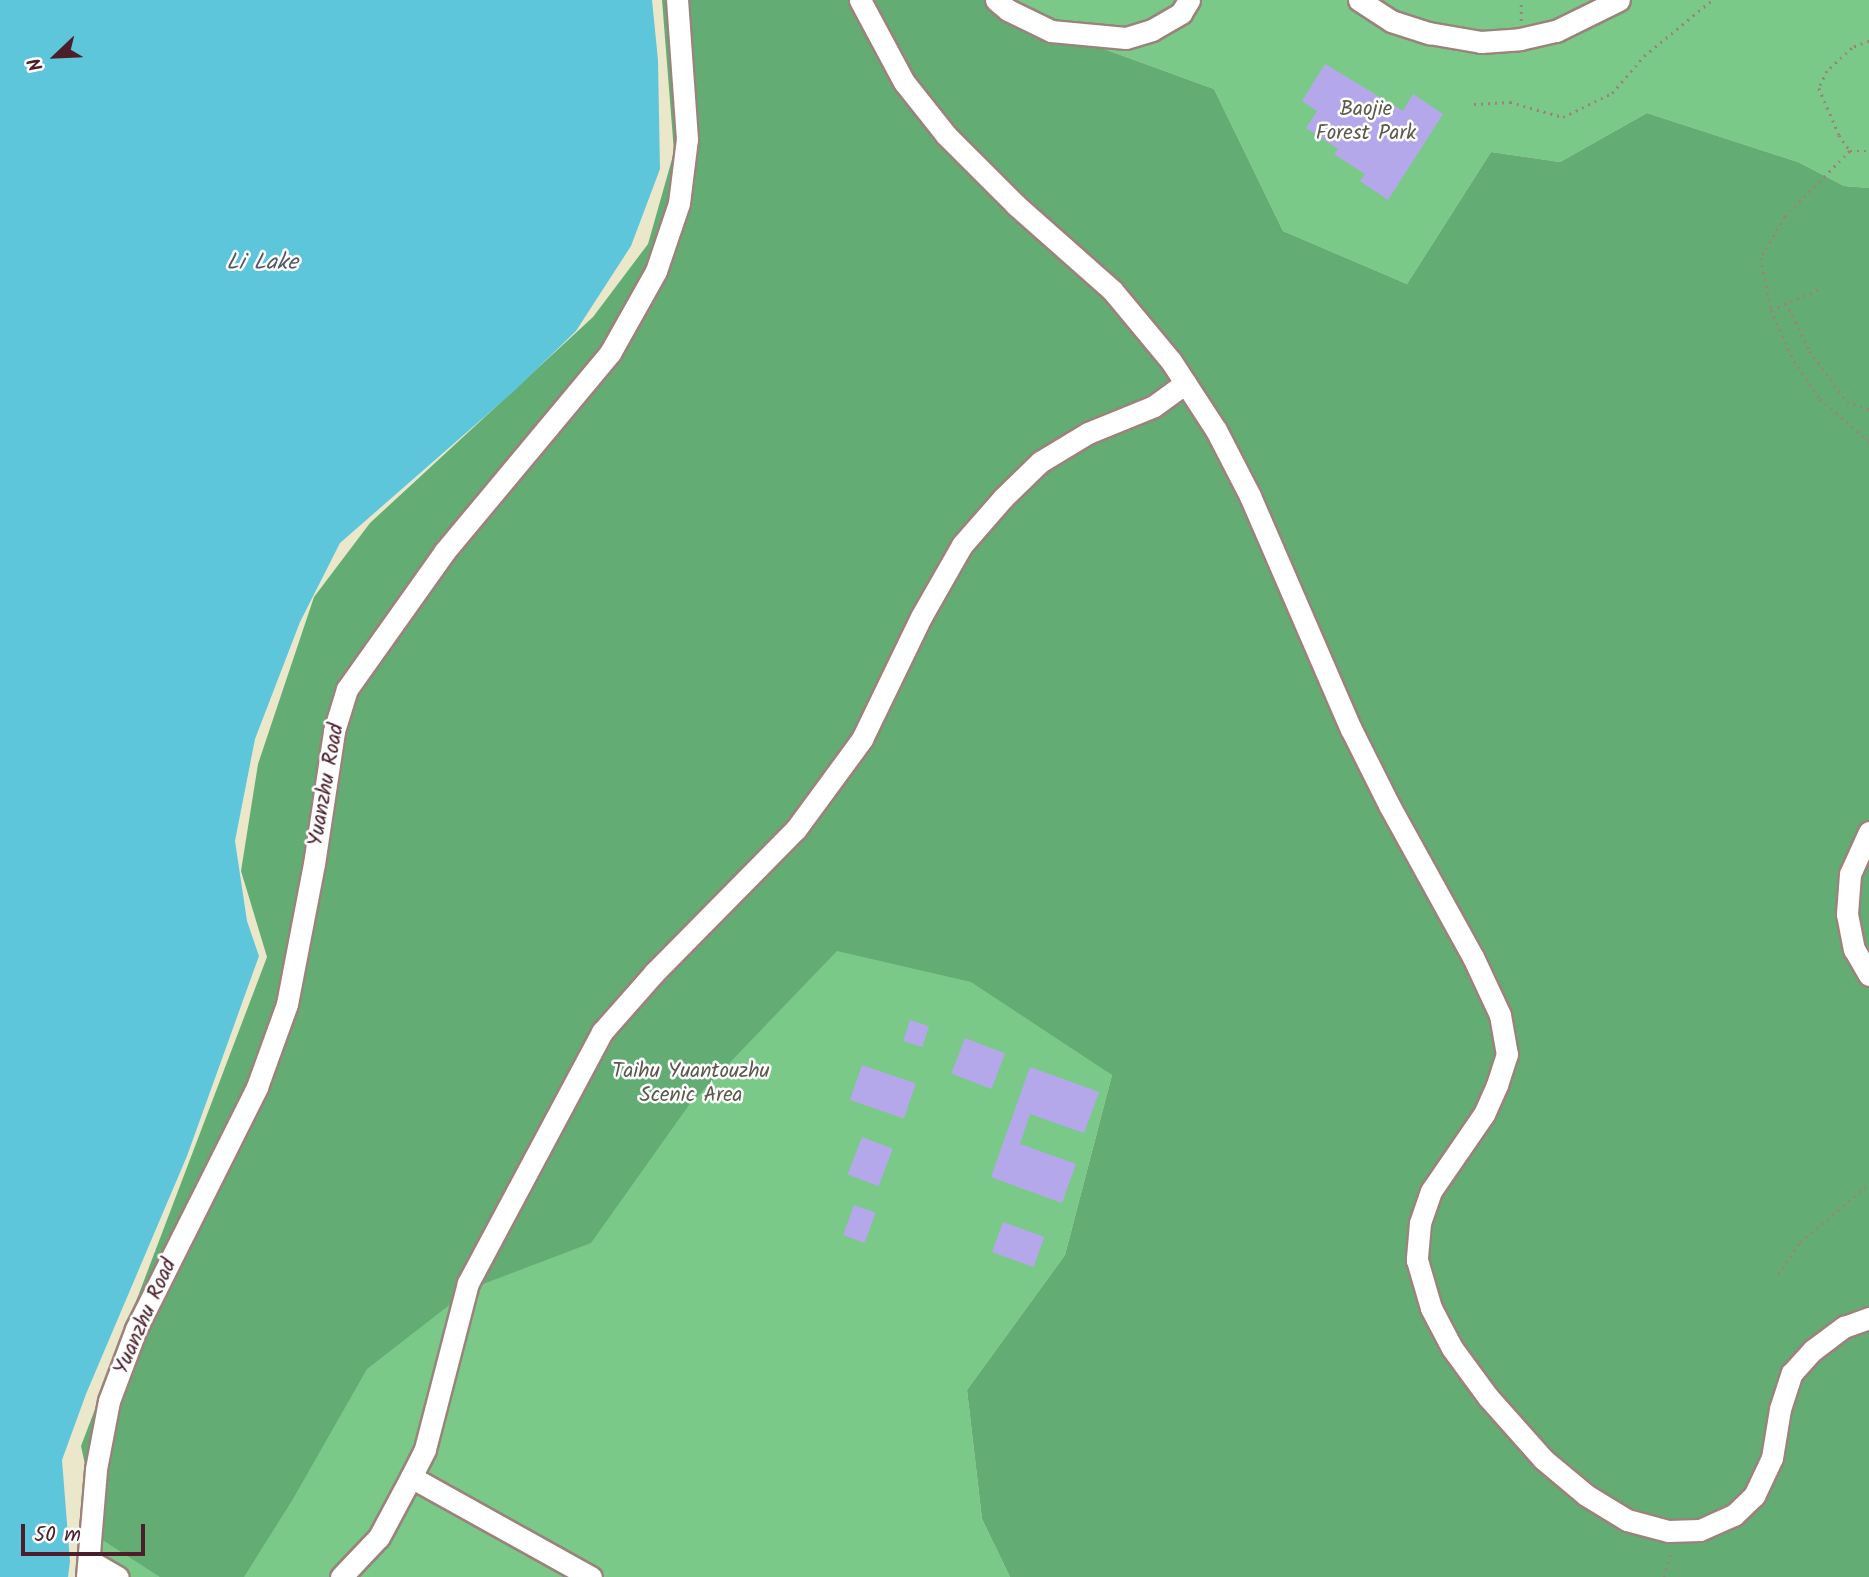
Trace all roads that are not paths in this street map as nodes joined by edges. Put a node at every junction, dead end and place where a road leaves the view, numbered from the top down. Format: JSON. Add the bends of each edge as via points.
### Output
{"nodes":[{"id":1,"x":677,"y":0,"type":"edge"},
{"id":2,"x":860,"y":0,"type":"edge"},
{"id":3,"x":996,"y":0,"type":"edge"},
{"id":4,"x":1189,"y":0,"type":"edge"},
{"id":5,"x":1359,"y":0,"type":"edge"},
{"id":6,"x":1619,"y":0,"type":"edge"},
{"id":7,"x":1186,"y":383,"type":"junction"},
{"id":8,"x":1869,"y":832,"type":"edge"},
{"id":9,"x":1869,"y":975,"type":"edge"},
{"id":10,"x":1869,"y":1318,"type":"edge"},
{"id":11,"x":411,"y":1477,"type":"junction"},
{"id":12,"x":89,"y":1569,"type":"edge"},
{"id":13,"x":118,"y":1577,"type":"edge"},
{"id":14,"x":341,"y":1577,"type":"edge"},
{"id":15,"x":591,"y":1577,"type":"edge"}],
"edges":[{"from":1,"to":12,"type":"street","name":"Yuanzhu Road","via":[[687,139],[678,203],[656,271],[610,354],[445,551],[347,689],[334,731],[287,1004],[257,1087],[136,1329],[109,1401],[96,1469]]},
{"from":2,"to":7,"type":"street","via":[[904,82],[946,135],[1112,290]]},
{"from":3,"to":4,"type":"street","via":[[1051,30],[1126,38],[1181,13]]},
{"from":5,"to":6,"type":"street","via":[[1391,22],[1480,42],[1556,31]]},
{"from":7,"to":10,"type":"street","via":[[1244,485],[1352,729],[1474,957],[1500,1015],[1507,1054],[1497,1085],[1484,1114],[1431,1191],[1420,1223],[1418,1259],[1431,1308],[1452,1348],[1488,1397],[1544,1459],[1586,1495],[1627,1520],[1668,1531],[1700,1530],[1734,1515],[1754,1496],[1772,1458],[1792,1373],[1844,1327]]},
{"from":7,"to":11,"type":"street","via":[[1154,406],[1088,433],[1040,461],[1003,498],[962,545],[862,738],[796,829],[654,972],[602,1032],[468,1283],[425,1449]]},
{"from":8,"to":9,"type":"street","via":[[1850,874],[1847,914],[1854,949]]},
{"from":11,"to":14,"type":"street","via":[[379,1537]]},
{"from":11,"to":15,"type":"street"},
{"from":12,"to":13,"type":"street","name":"Yuanzhu Road"}]}
